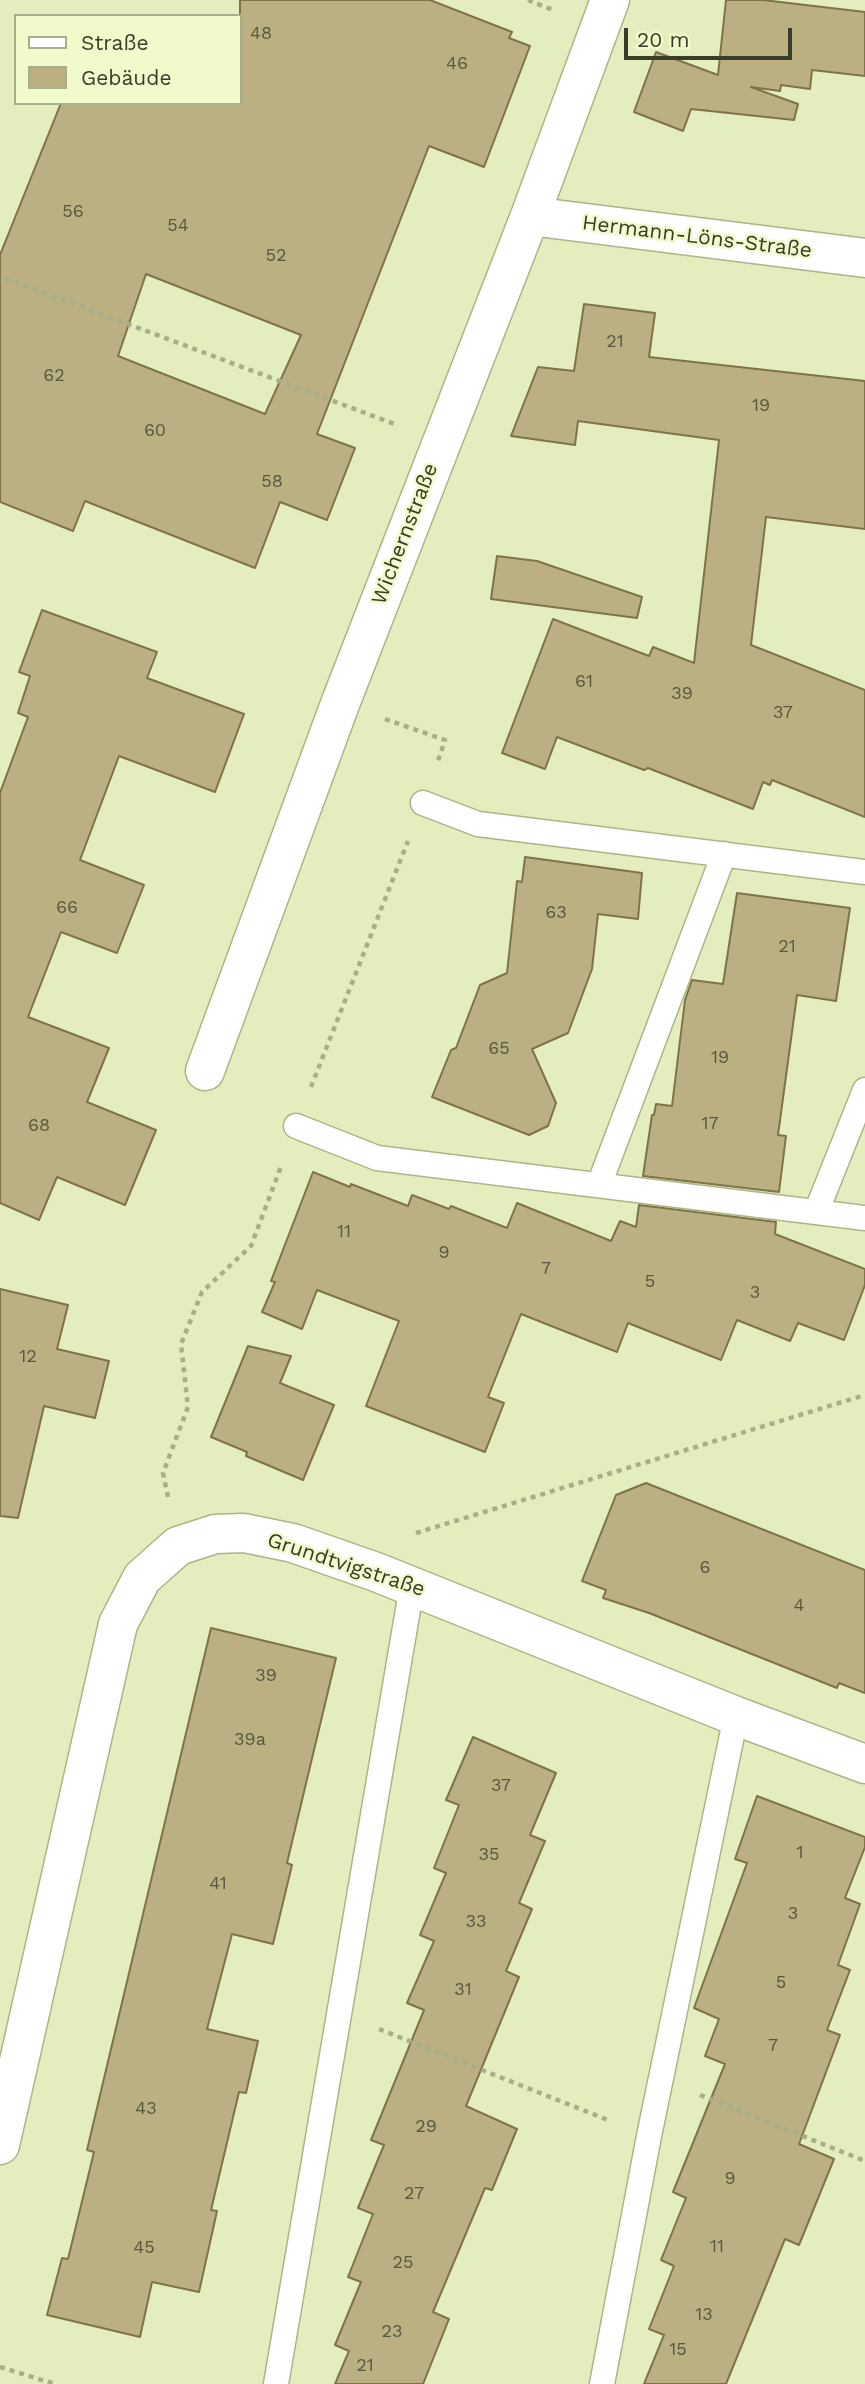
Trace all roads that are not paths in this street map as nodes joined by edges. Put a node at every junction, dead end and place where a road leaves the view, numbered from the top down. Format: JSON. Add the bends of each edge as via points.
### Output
{"nodes":[{"id":1,"x":610,"y":0,"type":"edge"},
{"id":2,"x":530,"y":216,"type":"junction"},
{"id":3,"x":865,"y":258,"type":"edge"},
{"id":4,"x":423,"y":803,"type":"dead end"},
{"id":5,"x":724,"y":854,"type":"junction"},
{"id":6,"x":865,"y":872,"type":"edge"},
{"id":7,"x":205,"y":1070,"type":"dead end"},
{"id":8,"x":865,"y":1090,"type":"edge"},
{"id":9,"x":296,"y":1126,"type":"dead end"},
{"id":10,"x":598,"y":1185,"type":"junction"},
{"id":11,"x":817,"y":1210,"type":"junction"},
{"id":12,"x":865,"y":1218,"type":"edge"},
{"id":13,"x":412,"y":1586,"type":"junction"},
{"id":14,"x":736,"y":1716,"type":"junction"},
{"id":15,"x":865,"y":1764,"type":"edge"},
{"id":16,"x":0,"y":2144,"type":"edge"},
{"id":17,"x":276,"y":2384,"type":"edge"},
{"id":18,"x":602,"y":2384,"type":"edge"}],
"edges":[{"from":1,"to":2,"type":"street","name":"Wichernstraße"},
{"from":2,"to":3,"type":"street","name":"Hermann-Löns-Straße"},
{"from":2,"to":7,"type":"street","name":"Wichernstraße","via":[[340,704]]},
{"from":4,"to":5,"type":"lane","via":[[478,824]]},
{"from":5,"to":6,"type":"lane"},
{"from":5,"to":10,"type":"lane"},
{"from":8,"to":11,"type":"lane"},
{"from":9,"to":10,"type":"lane","via":[[377,1158]]},
{"from":10,"to":11,"type":"lane"},
{"from":11,"to":12,"type":"lane"},
{"from":13,"to":14,"type":"street","name":"Grundtvigstraße"},
{"from":13,"to":16,"type":"street","name":"Grundtvigstraße","via":[[293,1544],[244,1533],[215,1534],[178,1546],[142,1578],[118,1624]]},
{"from":13,"to":17,"type":"lane"},
{"from":14,"to":15,"type":"street","name":"Grundtvigstraße"},
{"from":14,"to":18,"type":"lane"}]}
